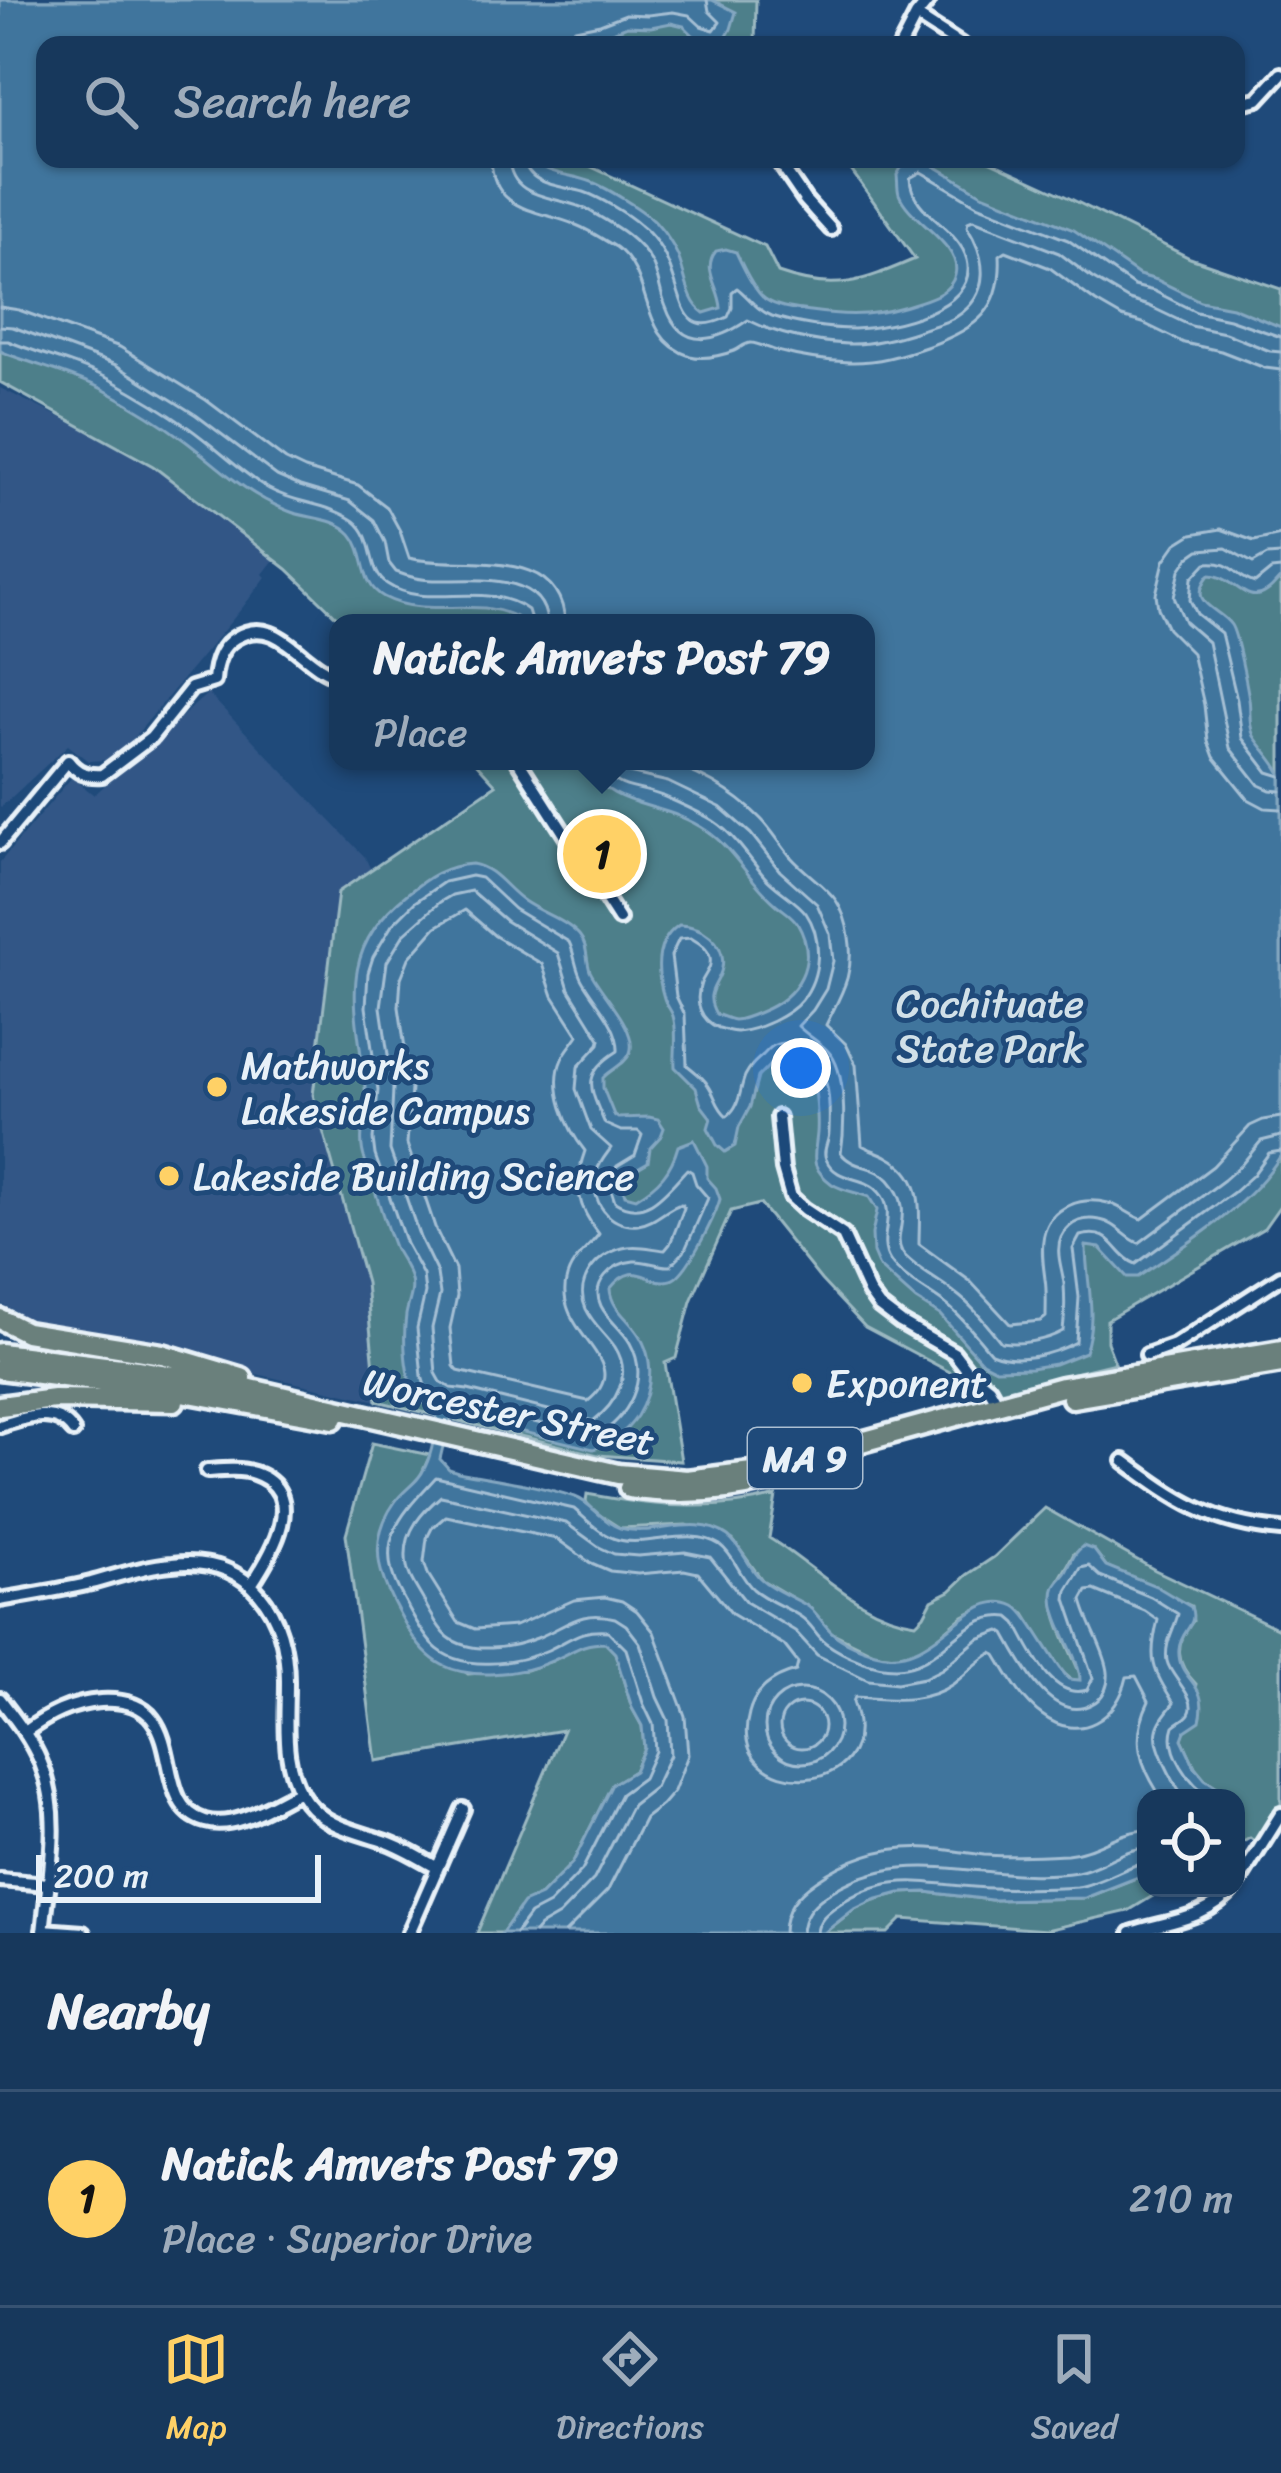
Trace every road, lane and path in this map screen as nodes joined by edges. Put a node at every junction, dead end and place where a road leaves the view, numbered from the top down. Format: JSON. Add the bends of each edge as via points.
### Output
{"nodes":[{"id":1,"x":929,"y":0,"type":"edge"},
{"id":2,"x":916,"y":16,"type":"junction"},
{"id":3,"x":906,"y":36,"type":"edge"},
{"id":4,"x":947,"y":36,"type":"edge"},
{"id":5,"x":1281,"y":74,"type":"edge"},
{"id":6,"x":1245,"y":102,"type":"edge"},
{"id":7,"x":784,"y":168,"type":"edge"},
{"id":8,"x":831,"y":229,"type":"dead end"},
{"id":9,"x":329,"y":673,"type":"edge"},
{"id":10,"x":524,"y":770,"type":"edge"},
{"id":11,"x":0,"y":843,"type":"edge"},
{"id":12,"x":619,"y":919,"type":"dead end"},
{"id":13,"x":778,"y":1117,"type":"dead end"},
{"id":14,"x":1281,"y":1277,"type":"edge"},
{"id":15,"x":0,"y":1319,"type":"edge"},
{"id":16,"x":1281,"y":1350,"type":"edge"},
{"id":17,"x":0,"y":1353,"type":"edge"},
{"id":18,"x":1147,"y":1355,"type":"dead end"},
{"id":19,"x":1281,"y":1363,"type":"edge"},
{"id":20,"x":0,"y":1369,"type":"edge"},
{"id":21,"x":998,"y":1404,"type":"junction"},
{"id":22,"x":327,"y":1405,"type":"junction"},
{"id":23,"x":0,"y":1406,"type":"edge"},
{"id":24,"x":265,"y":1406,"type":"junction"},
{"id":25,"x":0,"y":1426,"type":"edge"},
{"id":26,"x":73,"y":1431,"type":"dead end"},
{"id":27,"x":430,"y":1435,"type":"junction"},
{"id":28,"x":452,"y":1440,"type":"junction"},
{"id":29,"x":1124,"y":1461,"type":"dead end"},
{"id":30,"x":207,"y":1471,"type":"dead end"},
{"id":31,"x":1281,"y":1530,"type":"edge"},
{"id":32,"x":251,"y":1585,"type":"junction"},
{"id":33,"x":0,"y":1600,"type":"edge"},
{"id":34,"x":0,"y":1700,"type":"edge"},
{"id":35,"x":25,"y":1732,"type":"junction"},
{"id":36,"x":300,"y":1791,"type":"junction"},
{"id":37,"x":463,"y":1809,"type":"dead end"},
{"id":38,"x":1281,"y":1814,"type":"edge"},
{"id":39,"x":436,"y":1867,"type":"junction"},
{"id":40,"x":1245,"y":1871,"type":"edge"},
{"id":41,"x":0,"y":1880,"type":"edge"},
{"id":42,"x":47,"y":1884,"type":"junction"},
{"id":43,"x":1226,"y":1897,"type":"edge"},
{"id":44,"x":43,"y":1931,"type":"edge"},
{"id":45,"x":83,"y":1933,"type":"edge"},
{"id":46,"x":409,"y":1933,"type":"edge"},
{"id":47,"x":1131,"y":1933,"type":"edge"}],
"edges":[{"from":1,"to":2,"type":"street"},
{"from":2,"to":3,"type":"street"},
{"from":2,"to":4,"type":"street"},
{"from":5,"to":6,"type":"street"},
{"from":7,"to":8,"type":"street"},
{"from":9,"to":11,"type":"street","via":[[273,633],[238,636],[218,658],[214,680],[191,688],[152,738],[102,775],[76,771],[68,761]]},
{"from":10,"to":12,"type":"street"},
{"from":13,"to":21,"type":"street","via":[[791,1196],[847,1240],[879,1306],[954,1353]]},
{"from":14,"to":18,"type":"street"},
{"from":15,"to":22,"type":"highway","via":[[37,1334],[180,1358]]},
{"from":16,"to":21,"type":"highway","name":"Worcester Street","number":"MA 9"},
{"from":17,"to":22,"type":"highway","name":"Worcester Street","number":"MA 9"},
{"from":19,"to":28,"type":"highway","name":"Worcester Street","number":"MA 9","via":[[1066,1399],[707,1492],[625,1487]]},
{"from":20,"to":24,"type":"highway","name":"Worcester Street","number":"MA 9"},
{"from":21,"to":28,"type":"highway","name":"Worcester Street","number":"MA 9","via":[[704,1479],[618,1474]]},
{"from":22,"to":27,"type":"highway","name":"Worcester Street","number":"MA 9"},
{"from":23,"to":24,"type":"highway","via":[[72,1398]]},
{"from":24,"to":27,"type":"highway","name":"Worcester Street","number":"MA 9"},
{"from":25,"to":26,"type":"street","via":[[51,1416]]},
{"from":27,"to":28,"type":"highway","name":"Worcester Street","number":"MA 9"},
{"from":29,"to":31,"type":"street","via":[[1206,1514]]},
{"from":30,"to":32,"type":"street","via":[[253,1472],[280,1496],[280,1533]]},
{"from":32,"to":33,"type":"street","via":[[219,1569],[173,1563]]},
{"from":32,"to":36,"type":"street","via":[[274,1612],[286,1647],[287,1745]]},
{"from":34,"to":35,"type":"street"},
{"from":35,"to":36,"type":"street","via":[[80,1704],[115,1701],[144,1711],[161,1733],[182,1804],[207,1822],[239,1820]]},
{"from":35,"to":42,"type":"street","via":[[51,1797]]},
{"from":36,"to":39,"type":"street","via":[[334,1825]]},
{"from":37,"to":39,"type":"street"},
{"from":38,"to":40,"type":"street"},
{"from":39,"to":46,"type":"street"},
{"from":41,"to":42,"type":"street"},
{"from":42,"to":44,"type":"street"},
{"from":43,"to":47,"type":"street","via":[[1203,1913]]},
{"from":44,"to":45,"type":"street"}]}
